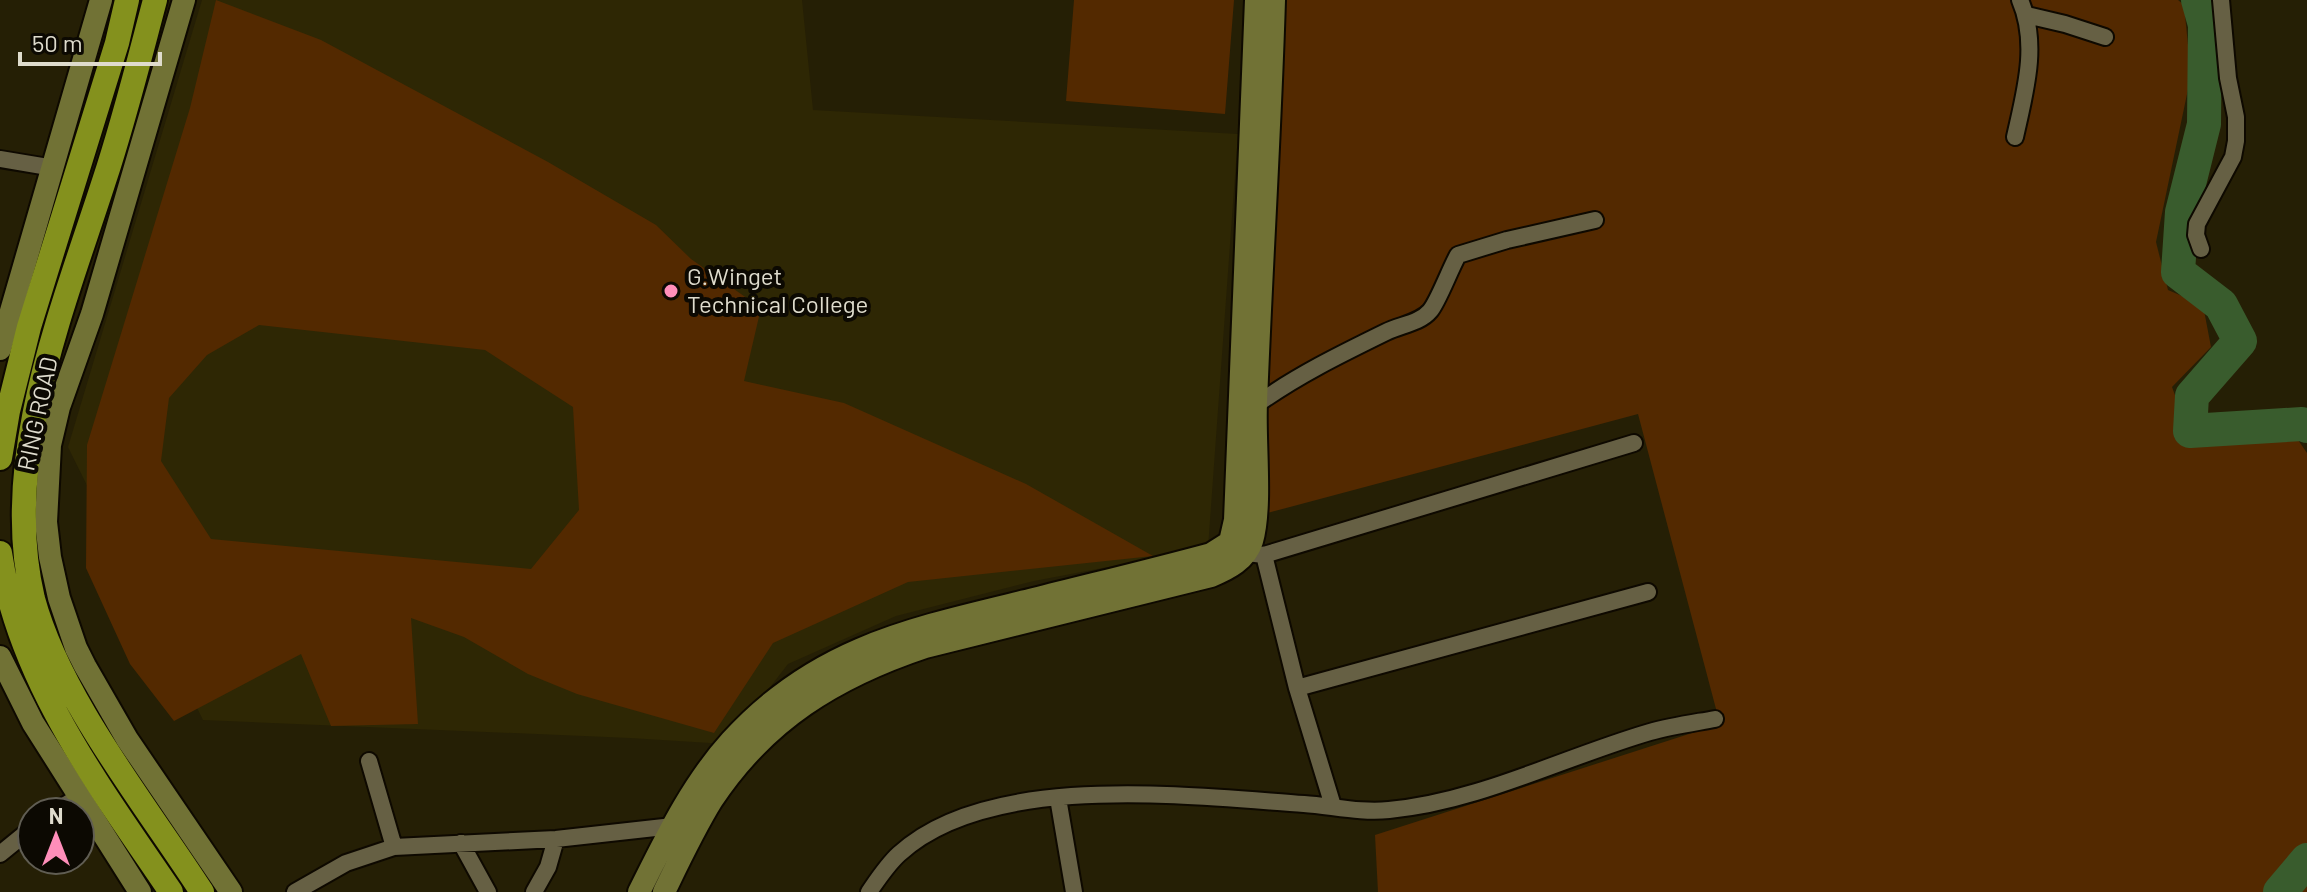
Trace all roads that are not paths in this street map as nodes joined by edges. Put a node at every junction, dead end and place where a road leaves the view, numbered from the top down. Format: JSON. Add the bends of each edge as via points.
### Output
{"nodes":[{"id":1,"x":101,"y":0,"type":"edge"},
{"id":2,"x":127,"y":0,"type":"edge"},
{"id":3,"x":155,"y":0,"type":"edge"},
{"id":4,"x":184,"y":0,"type":"edge"},
{"id":5,"x":1256,"y":0,"type":"edge"},
{"id":6,"x":1274,"y":0,"type":"edge"},
{"id":7,"x":2221,"y":0,"type":"edge"},
{"id":8,"x":2023,"y":8,"type":"edge"},
{"id":9,"x":2105,"y":37,"type":"dead end"},
{"id":10,"x":2015,"y":137,"type":"dead end"},
{"id":11,"x":0,"y":159,"type":"edge"},
{"id":12,"x":54,"y":168,"type":"junction"},
{"id":13,"x":1595,"y":220,"type":"dead end"},
{"id":14,"x":2201,"y":249,"type":"dead end"},
{"id":15,"x":0,"y":349,"type":"edge"},
{"id":16,"x":1256,"y":405,"type":"junction"},
{"id":17,"x":1634,"y":443,"type":"dead end"},
{"id":18,"x":0,"y":458,"type":"edge"},
{"id":19,"x":0,"y":553,"type":"edge"},
{"id":20,"x":1255,"y":554,"type":"junction"},
{"id":21,"x":1648,"y":592,"type":"dead end"},
{"id":22,"x":0,"y":657,"type":"edge"},
{"id":23,"x":1297,"y":688,"type":"junction"},
{"id":24,"x":1715,"y":719,"type":"dead end"},
{"id":25,"x":369,"y":761,"type":"dead end"},
{"id":26,"x":77,"y":796,"type":"edge"},
{"id":27,"x":1058,"y":798,"type":"junction"},
{"id":28,"x":1333,"y":806,"type":"junction"},
{"id":29,"x":674,"y":824,"type":"junction"},
{"id":30,"x":96,"y":825,"type":"edge"},
{"id":31,"x":697,"y":826,"type":"junction"},
{"id":32,"x":556,"y":839,"type":"junction"},
{"id":33,"x":16,"y":841,"type":"edge"},
{"id":34,"x":461,"y":843,"type":"junction"},
{"id":35,"x":394,"y":847,"type":"junction"},
{"id":36,"x":0,"y":854,"type":"edge"},
{"id":37,"x":140,"y":892,"type":"edge"},
{"id":38,"x":171,"y":892,"type":"edge"},
{"id":39,"x":202,"y":892,"type":"edge"},
{"id":40,"x":231,"y":892,"type":"edge"},
{"id":41,"x":295,"y":892,"type":"edge"},
{"id":42,"x":488,"y":892,"type":"edge"},
{"id":43,"x":534,"y":892,"type":"edge"},
{"id":44,"x":639,"y":892,"type":"edge"},
{"id":45,"x":664,"y":892,"type":"edge"},
{"id":46,"x":869,"y":892,"type":"edge"},
{"id":47,"x":1074,"y":892,"type":"edge"}],
"edges":[{"from":1,"to":12,"type":"main road"},
{"from":2,"to":18,"type":"highway","name":"RING ROAD","via":[[29,327]]},
{"from":3,"to":39,"type":"highway","name":"RING ROAD","via":[[45,366],[27,443],[22,518],[34,600],[68,682]]},
{"from":4,"to":40,"type":"main road","via":[[92,314],[59,407],[50,445],[46,522],[59,598],[85,666],[127,739]]},
{"from":5,"to":29,"type":"main road","via":[[1230,542],[1211,554],[922,626],[825,665],[761,710],[728,744]]},
{"from":6,"to":16,"type":"main road"},
{"from":7,"to":14,"type":"street","via":[[2236,141],[2233,157],[2197,224]]},
{"from":8,"to":9,"type":"street"},
{"from":8,"to":10,"type":"street","via":[[2029,66]]},
{"from":11,"to":12,"type":"street"},
{"from":12,"to":15,"type":"main road"},
{"from":13,"to":16,"type":"street","via":[[1458,255],[1432,309],[1422,318],[1326,362]]},
{"from":16,"to":20,"type":"main road"},
{"from":17,"to":20,"type":"street"},
{"from":19,"to":38,"type":"highway","via":[[16,625],[42,688]]},
{"from":20,"to":23,"type":"street"},
{"from":20,"to":31,"type":"main road","via":[[1211,576],[925,647],[861,671],[806,702],[760,741]]},
{"from":21,"to":23,"type":"street"},
{"from":22,"to":26,"type":"main road"},
{"from":23,"to":28,"type":"street"},
{"from":24,"to":28,"type":"street","via":[[1651,731],[1487,788],[1427,803],[1389,810]]},
{"from":25,"to":35,"type":"street"},
{"from":27,"to":28,"type":"street","via":[[1153,794]]},
{"from":27,"to":46,"type":"street","via":[[989,808],[934,831],[899,854]]},
{"from":27,"to":47,"type":"street"},
{"from":29,"to":31,"type":"street"},
{"from":29,"to":32,"type":"street"},
{"from":29,"to":44,"type":"main road"},
{"from":30,"to":37,"type":"main road"},
{"from":31,"to":45,"type":"main road"},
{"from":32,"to":34,"type":"street"},
{"from":32,"to":43,"type":"street"},
{"from":33,"to":36,"type":"street"},
{"from":34,"to":35,"type":"street"},
{"from":34,"to":42,"type":"street"},
{"from":35,"to":41,"type":"street","via":[[346,863]]}]}
